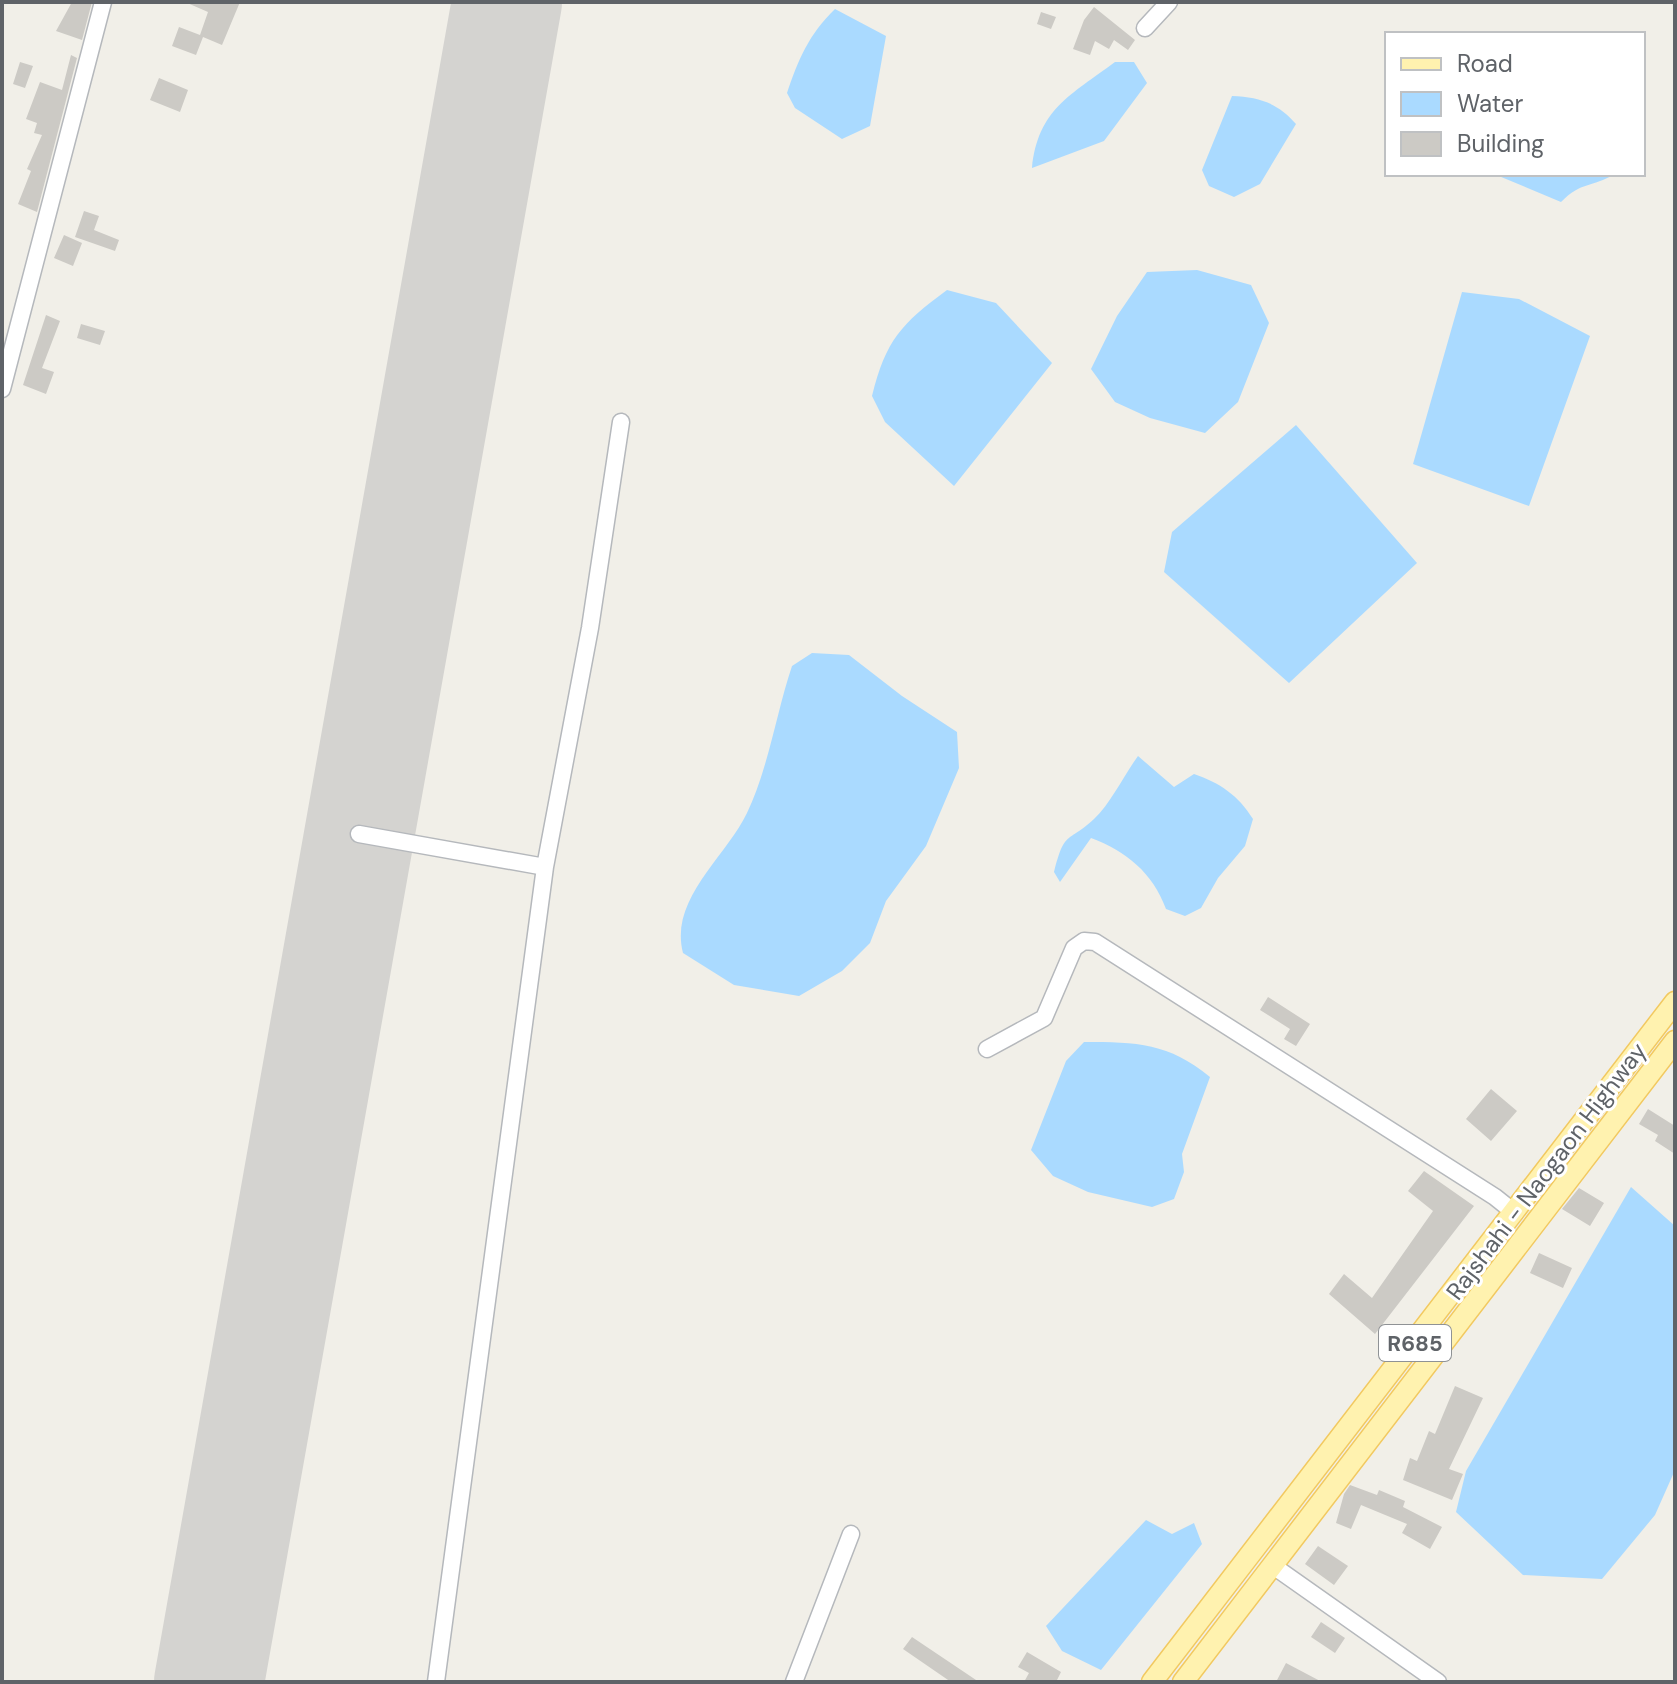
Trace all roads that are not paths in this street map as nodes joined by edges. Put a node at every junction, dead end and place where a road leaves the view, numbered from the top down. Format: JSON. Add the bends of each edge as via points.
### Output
{"nodes":[{"id":1,"x":103,"y":2,"type":"edge"},
{"id":2,"x":1169,"y":2,"type":"edge"},
{"id":3,"x":1145,"y":28,"type":"dead end"},
{"id":4,"x":2,"y":389,"type":"edge"},
{"id":5,"x":621,"y":422,"type":"dead end"},
{"id":6,"x":359,"y":834,"type":"dead end"},
{"id":7,"x":545,"y":867,"type":"junction"},
{"id":8,"x":1675,"y":1002,"type":"edge"},
{"id":9,"x":1675,"y":1041,"type":"edge"},
{"id":10,"x":987,"y":1049,"type":"dead end"},
{"id":11,"x":1515,"y":1213,"type":"junction"},
{"id":12,"x":851,"y":1534,"type":"dead end"},
{"id":13,"x":1272,"y":1565,"type":"junction"},
{"id":14,"x":436,"y":1682,"type":"edge"},
{"id":15,"x":794,"y":1682,"type":"edge"},
{"id":16,"x":1152,"y":1682,"type":"edge"},
{"id":17,"x":1183,"y":1682,"type":"edge"},
{"id":18,"x":1438,"y":1682,"type":"edge"}],
"edges":[{"from":1,"to":4,"type":"street"},
{"from":2,"to":3,"type":"street"},
{"from":5,"to":7,"type":"street","via":[[590,628]]},
{"from":6,"to":7,"type":"street"},
{"from":7,"to":14,"type":"street"},
{"from":8,"to":11,"type":"main road","name":"Rajshahi - Naogaon Highway","number":"R685"},
{"from":9,"to":13,"type":"main road","name":"Rajshahi - Naogaon Highway","number":"R685"},
{"from":10,"to":11,"type":"street","via":[[1044,1018],[1074,948],[1095,942]]},
{"from":11,"to":16,"type":"main road","name":"Rajshahi - Naogaon Highway","number":"R685"},
{"from":12,"to":15,"type":"street"},
{"from":13,"to":17,"type":"main road","name":"Rajshahi - Naogaon Highway","number":"R685"},
{"from":13,"to":18,"type":"street"}]}
